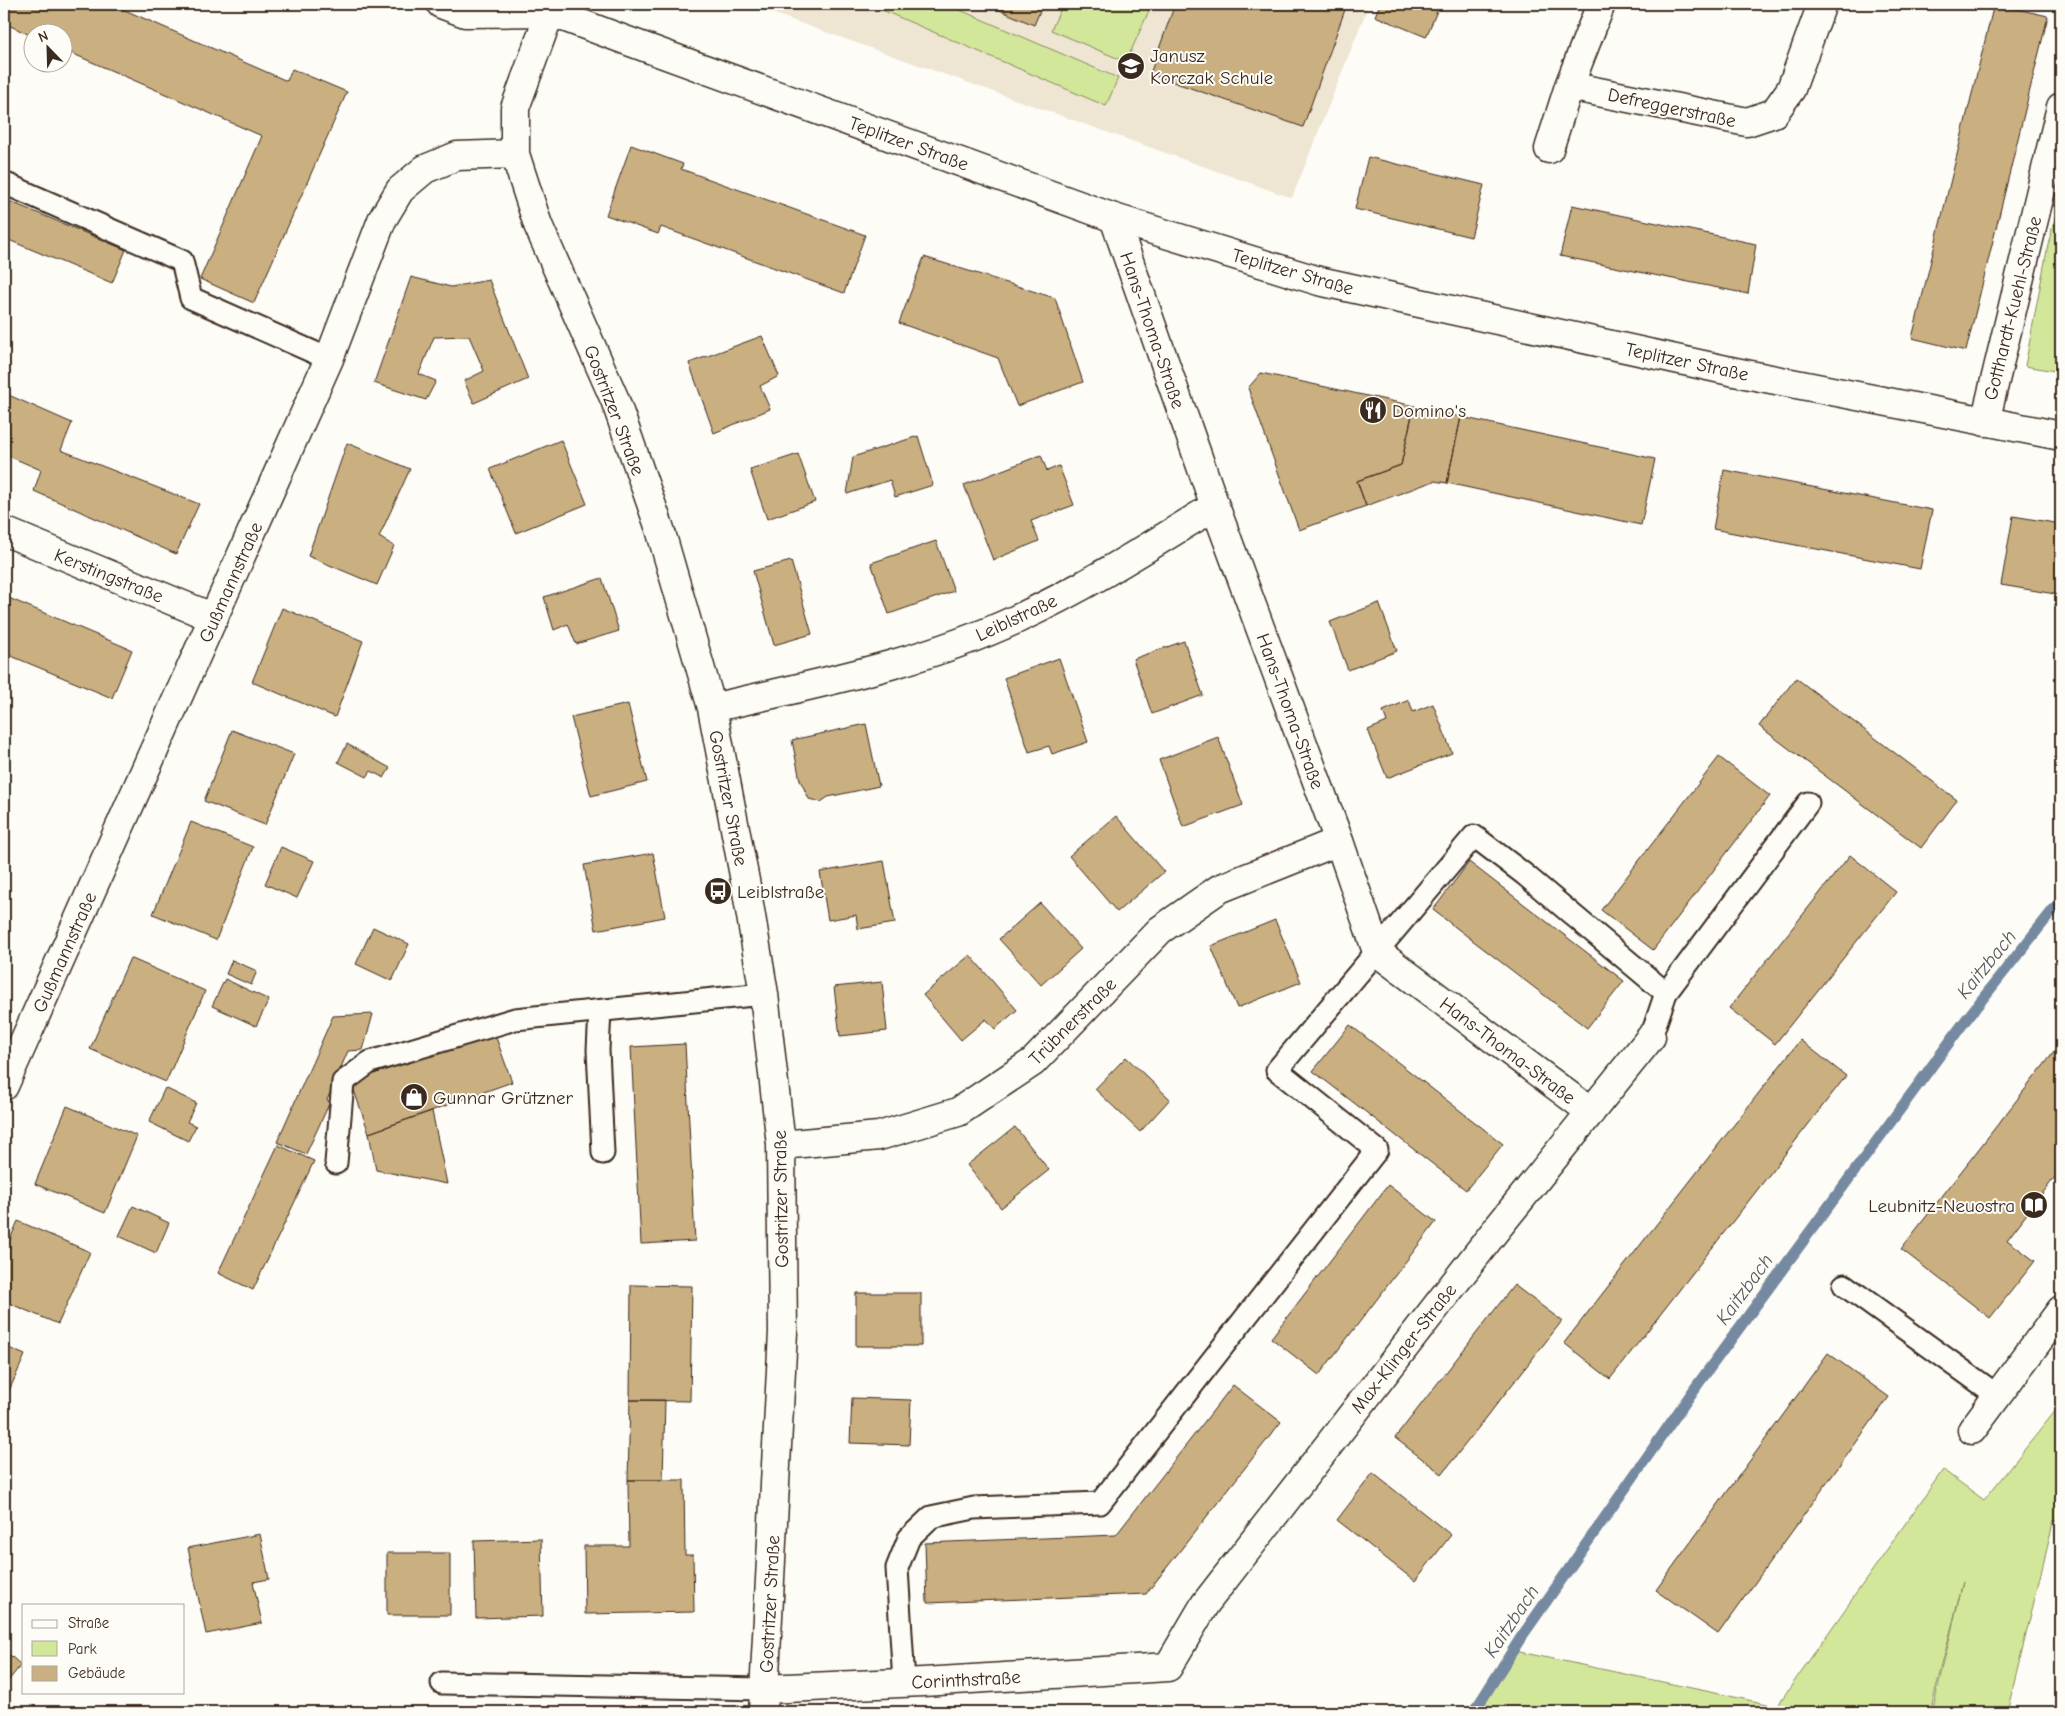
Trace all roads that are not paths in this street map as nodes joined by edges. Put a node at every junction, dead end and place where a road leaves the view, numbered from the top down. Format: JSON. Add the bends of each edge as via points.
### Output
{"nodes":[{"id":1,"x":441,"y":4,"type":"edge"},
{"id":2,"x":1602,"y":4,"type":"edge"},
{"id":3,"x":1822,"y":4,"type":"edge"},
{"id":4,"x":548,"y":6,"type":"edge"},
{"id":5,"x":1569,"y":86,"type":"junction"},
{"id":6,"x":2061,"y":107,"type":"edge"},
{"id":7,"x":1549,"y":149,"type":"dead end"},
{"id":8,"x":515,"y":154,"type":"junction"},
{"id":9,"x":4,"y":183,"type":"edge"},
{"id":10,"x":1114,"y":218,"type":"junction"},
{"id":11,"x":330,"y":359,"type":"junction"},
{"id":12,"x":1985,"y":422,"type":"junction"},
{"id":13,"x":2061,"y":436,"type":"edge"},
{"id":14,"x":1215,"y":506,"type":"junction"},
{"id":15,"x":4,"y":531,"type":"edge"},
{"id":16,"x":214,"y":618,"type":"junction"},
{"id":17,"x":712,"y":708,"type":"junction"},
{"id":18,"x":1808,"y":803,"type":"dead end"},
{"id":19,"x":1339,"y":841,"type":"junction"},
{"id":20,"x":1377,"y":952,"type":"junction"},
{"id":21,"x":1666,"y":993,"type":"junction"},
{"id":22,"x":764,"y":994,"type":"junction"},
{"id":23,"x":600,"y":1011,"type":"junction"},
{"id":24,"x":1651,"y":1037,"type":"joint"},
{"id":25,"x":4,"y":1086,"type":"edge"},
{"id":26,"x":1591,"y":1112,"type":"junction"},
{"id":27,"x":781,"y":1145,"type":"junction"},
{"id":28,"x":603,"y":1153,"type":"dead end"},
{"id":29,"x":336,"y":1164,"type":"dead end"},
{"id":30,"x":1844,"y":1285,"type":"dead end"},
{"id":31,"x":2061,"y":1310,"type":"edge"},
{"id":32,"x":1998,"y":1396,"type":"junction"},
{"id":33,"x":1972,"y":1430,"type":"dead end"},
{"id":34,"x":1168,"y":1667,"type":"joint"},
{"id":35,"x":442,"y":1683,"type":"dead end"},
{"id":36,"x":904,"y":1683,"type":"junction"},
{"id":37,"x":764,"y":1701,"type":"edge"}],
"edges":[{"from":1,"to":4,"type":"street","name":"Teplitzer Straße","via":[[464,13]]},
{"from":2,"to":5,"type":"street"},
{"from":3,"to":5,"type":"street","name":"Defreggerstraße","via":[[1791,88],[1774,112],[1747,122]]},
{"from":4,"to":8,"type":"street","name":"Gostritzer Straße","via":[[515,108]]},
{"from":4,"to":10,"type":"street","name":"Teplitzer Straße"},
{"from":5,"to":7,"type":"street"},
{"from":6,"to":12,"type":"street","name":"Gotthardt-Kuehl-Straße"},
{"from":8,"to":11,"type":"street","name":"Gußmannstraße","via":[[457,156],[425,169],[400,190],[382,220]]},
{"from":8,"to":17,"type":"street","name":"Gostritzer Straße","via":[[538,225],[615,400],[660,530]]},
{"from":9,"to":11,"type":"lane","via":[[182,261],[191,298]]},
{"from":10,"to":12,"type":"street","name":"Teplitzer Straße","via":[[1320,280],[1726,370]]},
{"from":10,"to":14,"type":"street","name":"Hans-Thoma-Straße"},
{"from":11,"to":16,"type":"street","name":"Gußmannstraße"},
{"from":12,"to":13,"type":"street","name":"Teplitzer Straße"},
{"from":14,"to":17,"type":"street","name":"Leiblstraße","via":[[1082,586],[1016,620],[946,648],[876,669]]},
{"from":14,"to":19,"type":"street","name":"Hans-Thoma-Straße"},
{"from":15,"to":16,"type":"street","name":"Kerstingstraße"},
{"from":16,"to":25,"type":"street","name":"Gußmannstraße"},
{"from":17,"to":22,"type":"street","name":"Gostritzer Straße"},
{"from":18,"to":21,"type":"lane"},
{"from":19,"to":20,"type":"street","name":"Hans-Thoma-Straße"},
{"from":19,"to":27,"type":"street","name":"Trübnerstraße","via":[[1219,889],[1160,930],[1033,1062],[958,1112],[879,1136]]},
{"from":20,"to":21,"type":"lane","via":[[1474,836]]},
{"from":20,"to":26,"type":"street","name":"Hans-Thoma-Straße"},
{"from":20,"to":36,"type":"lane","via":[[1278,1070],[1377,1150],[1100,1503],[974,1508],[931,1517],[909,1538],[897,1568]]},
{"from":21,"to":24,"type":"lane"},
{"from":22,"to":23,"type":"lane"},
{"from":22,"to":27,"type":"street","name":"Gostritzer Straße"},
{"from":23,"to":28,"type":"lane","via":[[598,1050]]},
{"from":23,"to":29,"type":"lane","via":[[515,1019],[370,1062],[343,1082]]},
{"from":24,"to":26,"type":"street","name":"Max-Klinger-Straße"},
{"from":26,"to":34,"type":"street","name":"Max-Klinger-Straße","via":[[1211,1596]]},
{"from":27,"to":37,"type":"street","name":"Gostritzer Straße","via":[[782,1332]]},
{"from":30,"to":32,"type":"lane"},
{"from":31,"to":32,"type":"street"},
{"from":32,"to":33,"type":"street"},
{"from":34,"to":36,"type":"street","name":"Corinthstraße"},
{"from":35,"to":37,"type":"lane"},
{"from":36,"to":37,"type":"street","name":"Corinthstraße"}]}
